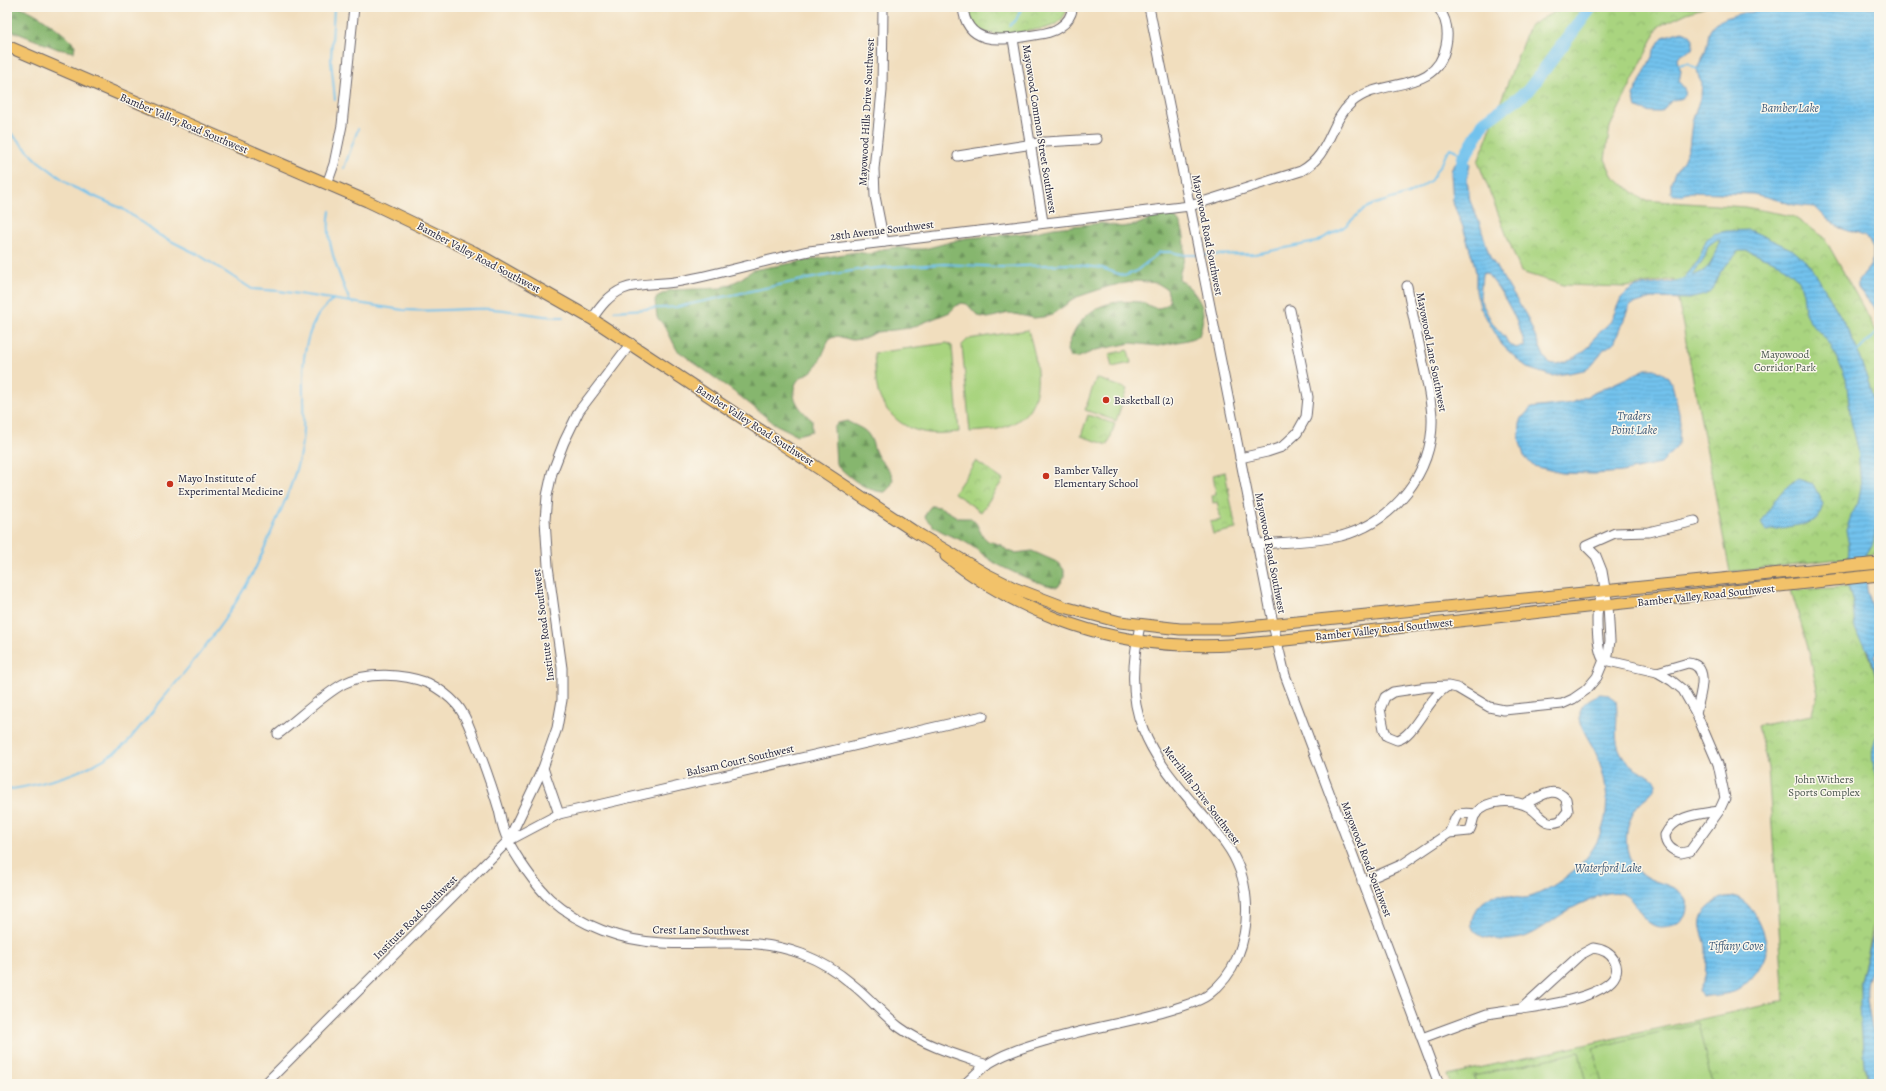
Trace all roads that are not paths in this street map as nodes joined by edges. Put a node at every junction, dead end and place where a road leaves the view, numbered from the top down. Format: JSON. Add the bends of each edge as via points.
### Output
{"nodes":[{"id":1,"x":354,"y":7,"type":"edge"},
{"id":2,"x":883,"y":7,"type":"edge"},
{"id":3,"x":963,"y":7,"type":"edge"},
{"id":4,"x":1074,"y":7,"type":"edge"},
{"id":5,"x":1150,"y":7,"type":"edge"},
{"id":6,"x":1438,"y":7,"type":"edge"},
{"id":7,"x":1013,"y":39,"type":"junction"},
{"id":8,"x":7,"y":46,"type":"edge"},
{"id":9,"x":1097,"y":139,"type":"dead end"},
{"id":10,"x":1030,"y":144,"type":"junction"},
{"id":11,"x":958,"y":156,"type":"dead end"},
{"id":12,"x":327,"y":184,"type":"junction"},
{"id":13,"x":1190,"y":206,"type":"junction"},
{"id":14,"x":1043,"y":222,"type":"junction"},
{"id":15,"x":884,"y":242,"type":"junction"},
{"id":16,"x":1407,"y":286,"type":"dead end"},
{"id":17,"x":1290,"y":310,"type":"dead end"},
{"id":18,"x":592,"y":319,"type":"junction"},
{"id":19,"x":631,"y":343,"type":"junction"},
{"id":20,"x":1240,"y":458,"type":"junction"},
{"id":21,"x":1695,"y":521,"type":"dead end"},
{"id":22,"x":915,"y":532,"type":"junction"},
{"id":23,"x":1257,"y":544,"type":"junction"},
{"id":24,"x":1879,"y":563,"type":"edge"},
{"id":25,"x":1879,"y":575,"type":"edge"},
{"id":26,"x":1604,"y":590,"type":"junction"},
{"id":27,"x":1603,"y":607,"type":"junction"},
{"id":28,"x":1140,"y":625,"type":"junction"},
{"id":29,"x":1273,"y":625,"type":"junction"},
{"id":30,"x":1137,"y":641,"type":"junction"},
{"id":31,"x":1276,"y":641,"type":"junction"},
{"id":32,"x":1604,"y":660,"type":"junction"},
{"id":33,"x":1657,"y":672,"type":"junction"},
{"id":34,"x":1448,"y":686,"type":"junction"},
{"id":35,"x":1696,"y":713,"type":"junction"},
{"id":36,"x":983,"y":716,"type":"dead end"},
{"id":37,"x":278,"y":734,"type":"dead end"},
{"id":38,"x":543,"y":768,"type":"junction"},
{"id":39,"x":1523,"y":804,"type":"junction"},
{"id":40,"x":1719,"y":811,"type":"junction"},
{"id":41,"x":559,"y":814,"type":"junction"},
{"id":42,"x":1476,"y":814,"type":"junction"},
{"id":43,"x":1449,"y":833,"type":"junction"},
{"id":44,"x":508,"y":841,"type":"junction"},
{"id":45,"x":1362,"y":882,"type":"junction"},
{"id":46,"x":1521,"y":1009,"type":"junction"},
{"id":47,"x":1422,"y":1038,"type":"junction"},
{"id":48,"x":987,"y":1065,"type":"junction"},
{"id":49,"x":270,"y":1083,"type":"edge"},
{"id":50,"x":965,"y":1084,"type":"edge"},
{"id":51,"x":1438,"y":1084,"type":"edge"}],
"edges":[{"from":1,"to":12,"type":"street","via":[[342,125]]},
{"from":2,"to":15,"type":"street","name":"Mayowood Hills Drive Southwest","via":[[882,86],[874,169],[875,196]]},
{"from":3,"to":7,"type":"street","via":[[966,22],[974,32],[992,40]]},
{"from":4,"to":7,"type":"street","via":[[1068,20],[1059,28]]},
{"from":5,"to":13,"type":"street","name":"Mayowood Road Southwest"},
{"from":6,"to":13,"type":"street","name":"28th Avenue Southwest","via":[[1446,25],[1447,42],[1441,60],[1427,75],[1411,82],[1372,90],[1357,98],[1343,112],[1321,154],[1307,167]]},
{"from":7,"to":10,"type":"street","name":"Mayowood Common Street Southwest"},
{"from":8,"to":12,"type":"main road","name":"Bamber Valley Road Southwest"},
{"from":9,"to":10,"type":"street"},
{"from":10,"to":11,"type":"street"},
{"from":10,"to":14,"type":"street","name":"Mayowood Common Street Southwest"},
{"from":12,"to":18,"type":"main road","name":"Bamber Valley Road Southwest","via":[[467,249]]},
{"from":13,"to":14,"type":"street","name":"28th Avenue Southwest"},
{"from":13,"to":20,"type":"street","name":"Mayowood Road Southwest"},
{"from":14,"to":15,"type":"street","name":"28th Avenue Southwest"},
{"from":15,"to":18,"type":"street","name":"28th Avenue Southwest","via":[[809,251],[669,284],[622,289],[601,305]]},
{"from":16,"to":23,"type":"street","name":"Mayowood Lane Southwest","via":[[1432,418],[1430,442],[1418,477],[1390,511],[1362,528],[1330,538]]},
{"from":17,"to":20,"type":"street","via":[[1308,397],[1306,417],[1297,433],[1282,447]]},
{"from":18,"to":19,"type":"main road","name":"Bamber Valley Road Southwest"},
{"from":19,"to":22,"type":"main road","name":"Bamber Valley Road Southwest"},
{"from":19,"to":38,"type":"street","name":"Institute Road Southwest","via":[[579,411],[564,442],[546,496],[544,520],[562,668],[562,700],[557,728]]},
{"from":20,"to":23,"type":"street","name":"Mayowood Road Southwest"},
{"from":21,"to":26,"type":"street","via":[[1658,530],[1615,533],[1586,546],[1599,562]]},
{"from":22,"to":28,"type":"main road","name":"Bamber Valley Road Southwest","via":[[1014,588],[1064,608]]},
{"from":22,"to":30,"type":"main road","name":"Bamber Valley Road Southwest","via":[[966,571],[1026,605],[1081,627]]},
{"from":23,"to":29,"type":"street","name":"Mayowood Road Southwest"},
{"from":24,"to":26,"type":"main road","name":"Bamber Valley Road Southwest"},
{"from":25,"to":27,"type":"main road","name":"Bamber Valley Road Southwest"},
{"from":26,"to":27,"type":"street"},
{"from":26,"to":29,"type":"main road","name":"Bamber Valley Road Southwest"},
{"from":27,"to":31,"type":"main road","name":"Bamber Valley Road Southwest"},
{"from":27,"to":32,"type":"street","via":[[1609,653]]},
{"from":28,"to":29,"type":"main road","name":"Bamber Valley Road Southwest","via":[[1207,630]]},
{"from":28,"to":30,"type":"street","name":"Merrihills Drive Southwest"},
{"from":29,"to":31,"type":"street","name":"Mayowood Road Southwest"},
{"from":30,"to":31,"type":"main road","name":"Bamber Valley Road Southwest","via":[[1211,646]]},
{"from":30,"to":48,"type":"street","name":"Merrihills Drive Southwest","via":[[1133,661],[1134,688],[1142,728],[1157,756],[1188,800],[1227,845],[1240,871],[1246,896],[1247,920],[1238,957],[1231,972],[1207,996],[1144,1018],[1049,1040]]},
{"from":31,"to":45,"type":"street","name":"Mayowood Road Southwest","via":[[1290,690]]},
{"from":32,"to":33,"type":"street"},
{"from":32,"to":34,"type":"street","via":[[1597,677],[1586,690],[1573,699],[1555,705],[1497,710],[1457,688]]},
{"from":33,"to":35,"type":"street","via":[[1669,678],[1682,690]]},
{"from":33,"to":35,"type":"street","via":[[1688,663],[1696,666],[1703,674]]},
{"from":34,"to":34,"type":"street","via":[[1434,698],[1407,736],[1397,740],[1387,736],[1380,709],[1385,697],[1393,692]]},
{"from":35,"to":40,"type":"street","via":[[1718,764],[1725,798]]},
{"from":36,"to":41,"type":"street","name":"Balsam Court Southwest"},
{"from":37,"to":44,"type":"street","name":"Crest Lane Southwest","via":[[344,684],[358,678],[397,676],[430,684],[448,696],[466,718],[490,780]]},
{"from":38,"to":41,"type":"street"},
{"from":38,"to":44,"type":"street","name":"Institute Road Southwest"},
{"from":39,"to":39,"type":"street","via":[[1542,820],[1551,823],[1560,821],[1568,811],[1566,799],[1561,794],[1553,792],[1545,793]]},
{"from":39,"to":42,"type":"street","via":[[1494,803]]},
{"from":40,"to":40,"type":"street","via":[[1687,853],[1678,853],[1666,843],[1666,832],[1679,820]]},
{"from":41,"to":44,"type":"street","name":"Balsam Court Southwest"},
{"from":42,"to":43,"type":"street","via":[[1469,831]]},
{"from":42,"to":43,"type":"street","via":[[1457,815]]},
{"from":43,"to":45,"type":"street","via":[[1403,864]]},
{"from":44,"to":48,"type":"street","name":"Crest Lane Southwest","via":[[549,898],[569,914],[594,927],[640,940],[664,943],[756,943],[773,945],[802,954],[853,984],[898,1026],[915,1038]]},
{"from":44,"to":49,"type":"street","name":"Institute Road Southwest"},
{"from":45,"to":47,"type":"street","name":"Mayowood Road Southwest"},
{"from":46,"to":46,"type":"street","via":[[1579,997],[1605,988],[1614,978],[1614,960],[1602,950],[1589,949]]},
{"from":46,"to":47,"type":"street","via":[[1487,1014]]},
{"from":47,"to":51,"type":"street","name":"Mayowood Road Southwest"},
{"from":48,"to":50,"type":"street","name":"Merrihills Drive Southwest"}]}
